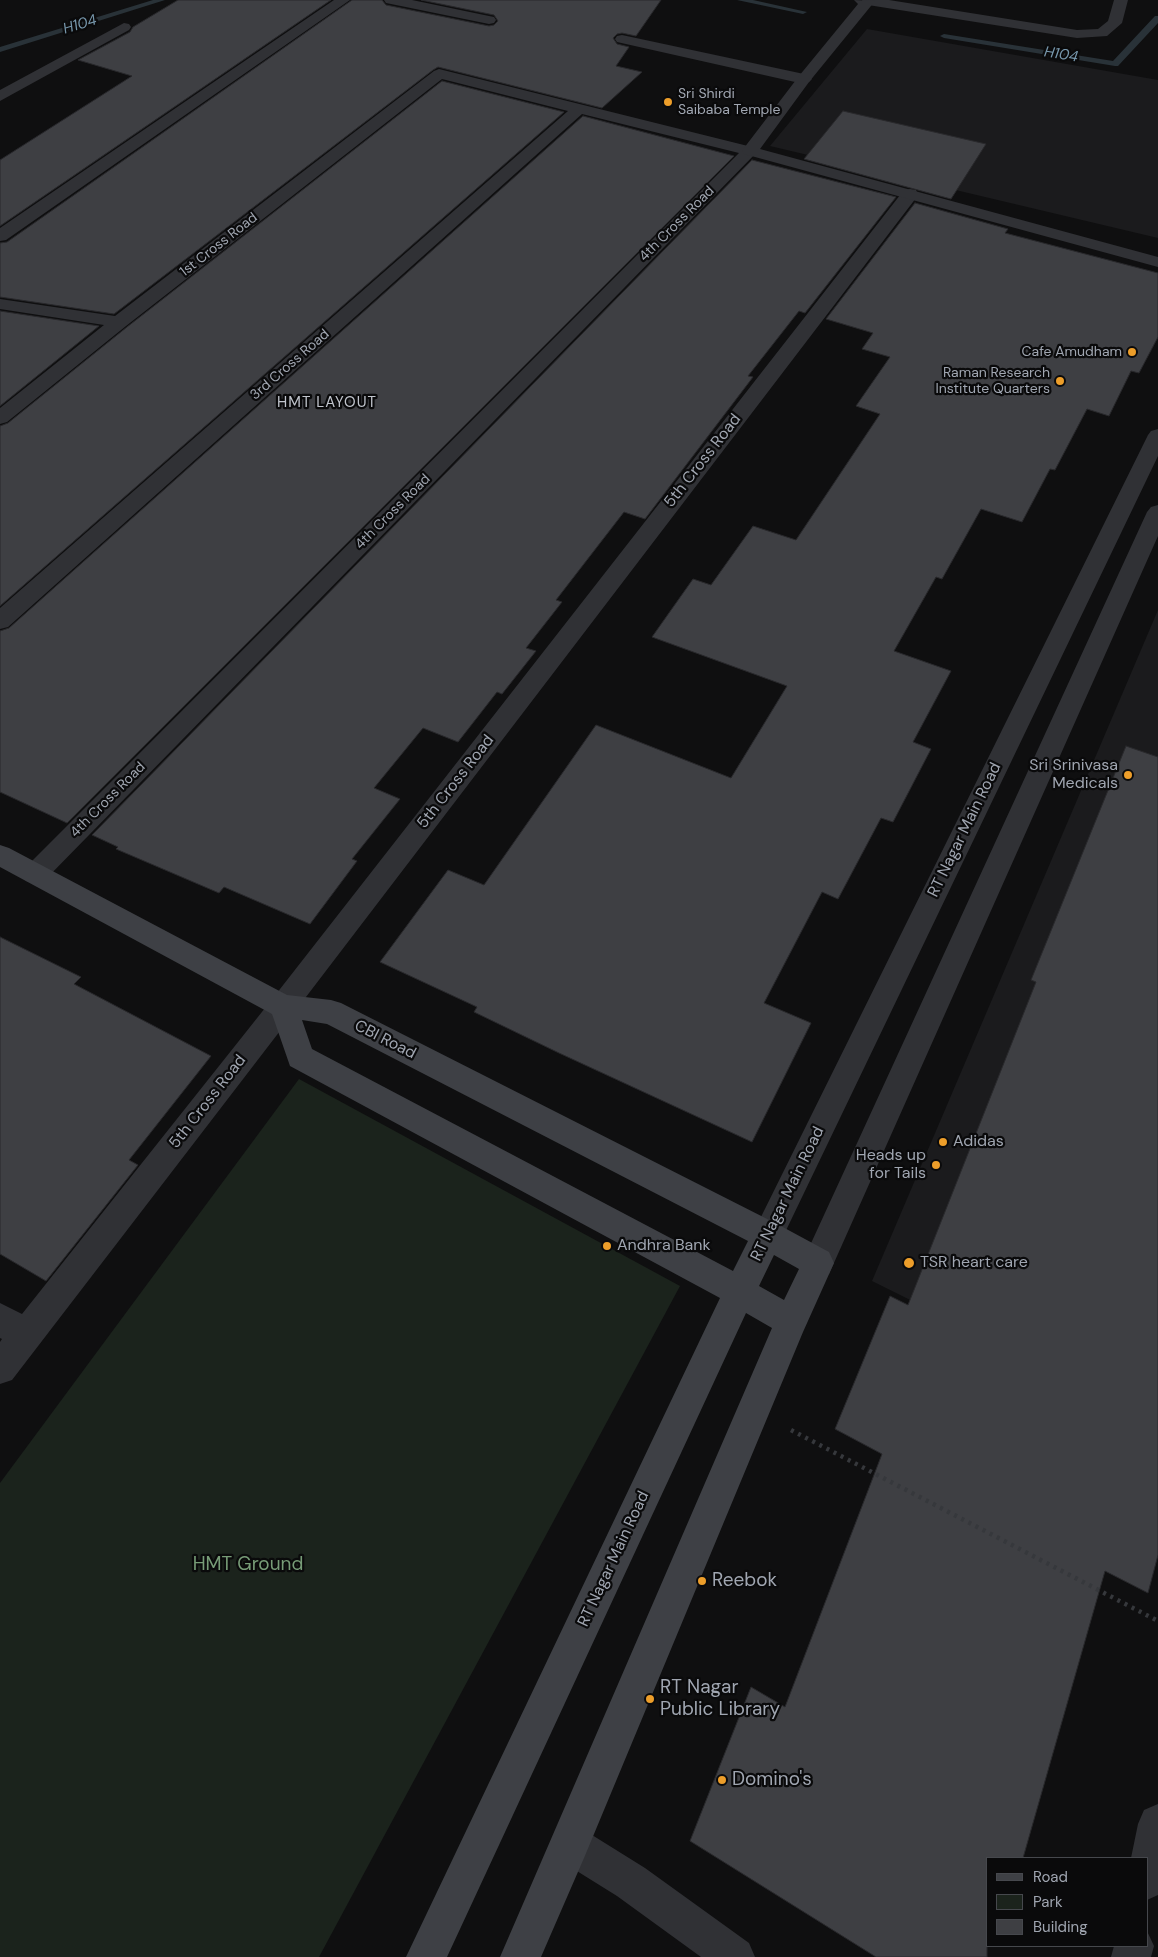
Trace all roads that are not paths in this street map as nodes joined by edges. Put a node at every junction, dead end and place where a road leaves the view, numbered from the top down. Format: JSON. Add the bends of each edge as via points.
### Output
{"nodes":[{"id":1,"x":343,"y":0,"type":"edge"},
{"id":2,"x":391,"y":0,"type":"edge"},
{"id":3,"x":1121,"y":0,"type":"edge"},
{"id":4,"x":865,"y":1,"type":"edge"},
{"id":5,"x":489,"y":20,"type":"dead end"},
{"id":6,"x":124,"y":27,"type":"dead end"},
{"id":7,"x":622,"y":39,"type":"dead end"},
{"id":8,"x":804,"y":79,"type":"junction"},
{"id":9,"x":0,"y":96,"type":"edge"},
{"id":10,"x":579,"y":109,"type":"junction"},
{"id":11,"x":750,"y":151,"type":"junction"},
{"id":12,"x":910,"y":194,"type":"junction"},
{"id":13,"x":0,"y":236,"type":"edge"},
{"id":14,"x":1158,"y":262,"type":"edge"},
{"id":15,"x":0,"y":304,"type":"edge"},
{"id":16,"x":119,"y":322,"type":"junction"},
{"id":17,"x":0,"y":418,"type":"edge"},
{"id":18,"x":1156,"y":439,"type":"edge"},
{"id":19,"x":1158,"y":512,"type":"edge"},
{"id":20,"x":0,"y":621,"type":"edge"},
{"id":21,"x":0,"y":855,"type":"edge"},
{"id":22,"x":35,"y":874,"type":"junction"},
{"id":23,"x":284,"y":1006,"type":"junction"},
{"id":24,"x":768,"y":1235,"type":"junction"},
{"id":25,"x":818,"y":1263,"type":"junction"},
{"id":26,"x":739,"y":1292,"type":"junction"},
{"id":27,"x":790,"y":1321,"type":"junction"},
{"id":28,"x":13,"y":1327,"type":"edge"},
{"id":29,"x":0,"y":1368,"type":"edge"},
{"id":30,"x":1158,"y":1824,"type":"edge"},
{"id":31,"x":570,"y":1844,"type":"junction"},
{"id":32,"x":1148,"y":1875,"type":"edge"},
{"id":33,"x":426,"y":1957,"type":"edge"},
{"id":34,"x":520,"y":1957,"type":"edge"},
{"id":35,"x":735,"y":1957,"type":"edge"}],
"edges":[{"from":1,"to":13,"type":"street"},
{"from":2,"to":5,"type":"street"},
{"from":3,"to":4,"type":"street","via":[[1114,23],[1102,33],[1077,34]]},
{"from":4,"to":8,"type":"street","name":"4th Cross Road"},
{"from":6,"to":9,"type":"street"},
{"from":7,"to":8,"type":"street"},
{"from":8,"to":11,"type":"street","name":"4th Cross Road"},
{"from":10,"to":11,"type":"street"},
{"from":10,"to":16,"type":"street","name":"1st Cross Road","via":[[439,74]]},
{"from":10,"to":20,"type":"street","name":"3rd Cross Road"},
{"from":11,"to":12,"type":"street"},
{"from":11,"to":22,"type":"street","name":"4th Cross Road"},
{"from":12,"to":14,"type":"street"},
{"from":12,"to":23,"type":"street","name":"5th Cross Road"},
{"from":15,"to":16,"type":"street"},
{"from":16,"to":17,"type":"street","name":"1st Cross Road"},
{"from":18,"to":24,"type":"street","name":"RT Nagar Main Road"},
{"from":19,"to":25,"type":"street"},
{"from":21,"to":22,"type":"main road","name":"CBI Road"},
{"from":22,"to":23,"type":"main road","name":"CBI Road"},
{"from":23,"to":24,"type":"main road","name":"CBI Road","via":[[331,1012]]},
{"from":23,"to":26,"type":"main road","via":[[300,1057]]},
{"from":23,"to":28,"type":"street","name":"5th Cross Road"},
{"from":24,"to":25,"type":"main road","name":"CBI Road"},
{"from":24,"to":26,"type":"main road","name":"RT Nagar Main Road"},
{"from":25,"to":27,"type":"main road"},
{"from":26,"to":27,"type":"main road"},
{"from":26,"to":33,"type":"main road","name":"RT Nagar Main Road"},
{"from":27,"to":31,"type":"main road"},
{"from":28,"to":29,"type":"street","name":"5th Cross Road"},
{"from":30,"to":32,"type":"street"},
{"from":31,"to":34,"type":"main road"},
{"from":31,"to":35,"type":"street","via":[[631,1882]]}]}
